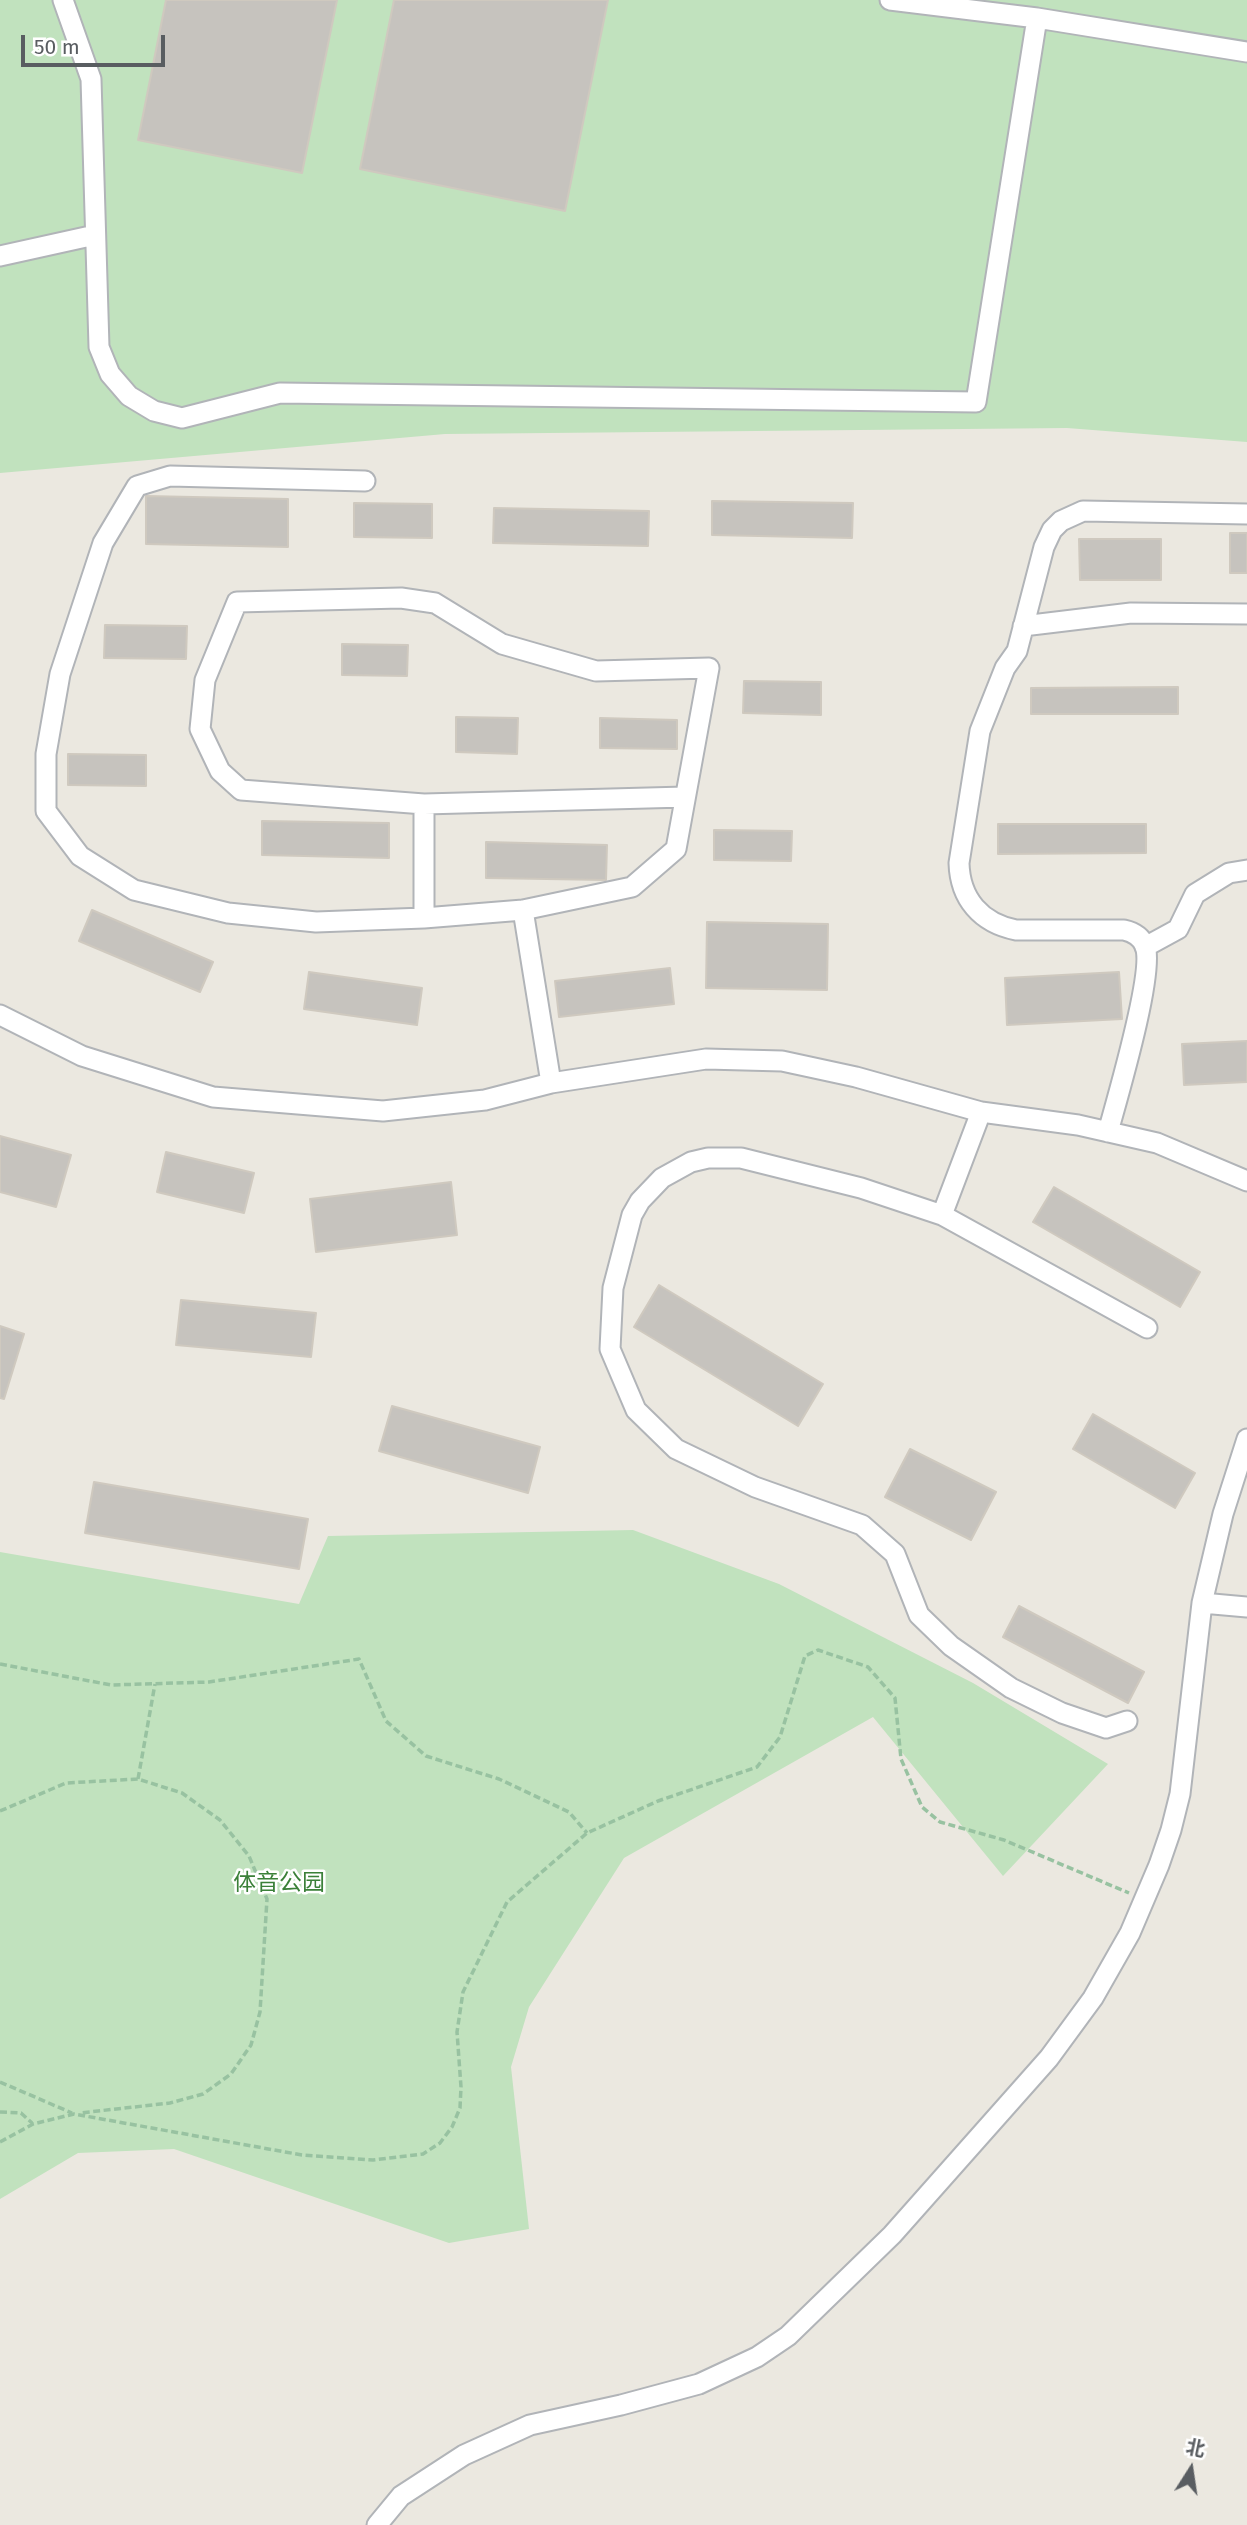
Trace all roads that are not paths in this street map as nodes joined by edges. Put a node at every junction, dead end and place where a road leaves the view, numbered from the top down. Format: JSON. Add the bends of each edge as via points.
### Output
{"nodes":[{"id":1,"x":63,"y":0,"type":"edge"},
{"id":2,"x":890,"y":0,"type":"edge"},
{"id":3,"x":1037,"y":18,"type":"junction"},
{"id":4,"x":1247,"y":52,"type":"edge"},
{"id":5,"x":95,"y":235,"type":"junction"},
{"id":6,"x":0,"y":256,"type":"edge"},
{"id":7,"x":365,"y":481,"type":"dead end"},
{"id":8,"x":1247,"y":514,"type":"edge"},
{"id":9,"x":1247,"y":614,"type":"edge"},
{"id":10,"x":1023,"y":626,"type":"junction"},
{"id":11,"x":685,"y":797,"type":"junction"},
{"id":12,"x":424,"y":804,"type":"junction"},
{"id":13,"x":1247,"y":870,"type":"edge"},
{"id":14,"x":523,"y":910,"type":"junction"},
{"id":15,"x":424,"y":918,"type":"junction"},
{"id":16,"x":1145,"y":947,"type":"junction"},
{"id":17,"x":0,"y":1015,"type":"edge"},
{"id":18,"x":551,"y":1083,"type":"junction"},
{"id":19,"x":981,"y":1112,"type":"junction"},
{"id":20,"x":1108,"y":1132,"type":"junction"},
{"id":21,"x":1247,"y":1181,"type":"edge"},
{"id":22,"x":942,"y":1215,"type":"junction"},
{"id":23,"x":1147,"y":1328,"type":"dead end"},
{"id":24,"x":1247,"y":1439,"type":"edge"},
{"id":25,"x":1202,"y":1603,"type":"junction"},
{"id":26,"x":1247,"y":1607,"type":"edge"},
{"id":27,"x":1127,"y":1721,"type":"dead end"},
{"id":28,"x":376,"y":2525,"type":"edge"}],
"edges":[{"from":1,"to":5,"type":"street","via":[[91,79]]},
{"from":2,"to":3,"type":"street"},
{"from":3,"to":4,"type":"street"},
{"from":3,"to":5,"type":"street","via":[[975,402],[280,393],[182,418],[154,411],[129,396],[110,374],[99,347]]},
{"from":5,"to":6,"type":"street"},
{"from":7,"to":15,"type":"street","via":[[170,476],[137,486],[103,543],[60,674],[46,754],[46,811],[80,856],[134,890],[228,913],[316,922]]},
{"from":8,"to":10,"type":"street","via":[[1071,514],[1047,538]]},
{"from":9,"to":10,"type":"street","via":[[1131,613]]},
{"from":10,"to":16,"type":"street","via":[[1017,651],[1005,668],[980,731],[959,863],[965,893],[985,918],[1005,928],[1124,930],[1137,935]]},
{"from":11,"to":12,"type":"street"},
{"from":11,"to":12,"type":"street","via":[[709,668],[596,671],[502,645],[435,603],[401,598],[237,602],[205,680],[200,729],[220,771],[241,790]]},
{"from":11,"to":14,"type":"street","via":[[676,849],[632,887]]},
{"from":12,"to":15,"type":"street"},
{"from":13,"to":16,"type":"street","via":[[1228,873],[1195,894],[1178,929]]},
{"from":14,"to":15,"type":"street"},
{"from":14,"to":18,"type":"street"},
{"from":16,"to":20,"type":"street","via":[[1143,992]]},
{"from":17,"to":18,"type":"street","via":[[82,1056],[214,1097],[383,1111],[485,1100]]},
{"from":18,"to":19,"type":"street","via":[[706,1059],[782,1061]]},
{"from":19,"to":20,"type":"street"},
{"from":19,"to":22,"type":"street"},
{"from":20,"to":21,"type":"street","via":[[1157,1143]]},
{"from":22,"to":23,"type":"street"},
{"from":22,"to":27,"type":"street","via":[[861,1188],[741,1158],[691,1162],[662,1178],[632,1215],[613,1288],[610,1349],[636,1410],[676,1448],[755,1487],[862,1525],[895,1554],[919,1615],[951,1646],[1011,1688],[1062,1713],[1106,1728]]},
{"from":24,"to":25,"type":"street"},
{"from":25,"to":26,"type":"street"},
{"from":25,"to":28,"type":"street","via":[[1180,1794],[1145,1899],[1112,1966],[1072,2029],[892,2235],[788,2336],[757,2357],[699,2384],[530,2425],[464,2455],[401,2496]]}]}
